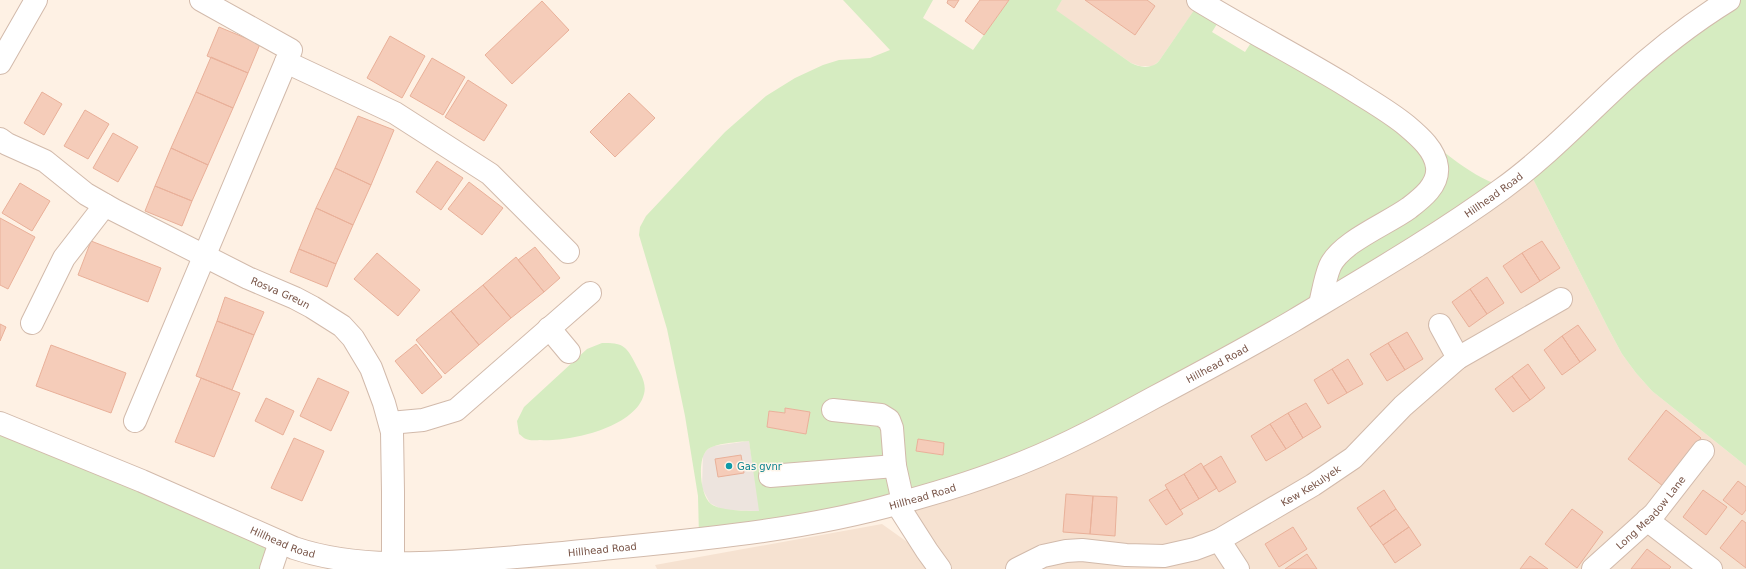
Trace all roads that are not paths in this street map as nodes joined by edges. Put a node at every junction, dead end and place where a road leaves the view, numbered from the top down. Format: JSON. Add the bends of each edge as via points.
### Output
{"nodes":[{"id":1,"x":36,"y":0,"type":"edge"},
{"id":2,"x":201,"y":0,"type":"edge"},
{"id":3,"x":1198,"y":0,"type":"edge"},
{"id":4,"x":1729,"y":0,"type":"edge"},
{"id":5,"x":288,"y":56,"type":"junction"},
{"id":6,"x":0,"y":64,"type":"edge"},
{"id":7,"x":0,"y":139,"type":"edge"},
{"id":8,"x":105,"y":205,"type":"junction"},
{"id":9,"x":568,"y":252,"type":"dead end"},
{"id":10,"x":204,"y":256,"type":"junction"},
{"id":11,"x":590,"y":293,"type":"dead end"},
{"id":12,"x":1561,"y":299,"type":"dead end"},
{"id":13,"x":1320,"y":304,"type":"junction"},
{"id":14,"x":32,"y":323,"type":"dead end"},
{"id":15,"x":1440,"y":325,"type":"dead end"},
{"id":16,"x":549,"y":328,"type":"junction"},
{"id":17,"x":569,"y":352,"type":"dead end"},
{"id":18,"x":1458,"y":358,"type":"junction"},
{"id":19,"x":833,"y":410,"type":"dead end"},
{"id":20,"x":135,"y":421,"type":"dead end"},
{"id":21,"x":0,"y":423,"type":"edge"},
{"id":22,"x":390,"y":423,"type":"junction"},
{"id":23,"x":1703,"y":451,"type":"dead end"},
{"id":24,"x":895,"y":466,"type":"junction"},
{"id":25,"x":770,"y":476,"type":"dead end"},
{"id":26,"x":900,"y":503,"type":"junction"},
{"id":27,"x":1647,"y":520,"type":"junction"},
{"id":28,"x":1219,"y":540,"type":"junction"},
{"id":29,"x":280,"y":542,"type":"junction"},
{"id":30,"x":572,"y":561,"type":"edge"},
{"id":31,"x":393,"y":563,"type":"junction"},
{"id":32,"x":271,"y":569,"type":"edge"},
{"id":33,"x":940,"y":569,"type":"edge"},
{"id":34,"x":1017,"y":569,"type":"edge"},
{"id":35,"x":1238,"y":569,"type":"edge"},
{"id":36,"x":1593,"y":569,"type":"edge"},
{"id":37,"x":1711,"y":569,"type":"edge"}],
"edges":[{"from":1,"to":6,"type":"street"},
{"from":2,"to":5,"type":"street"},
{"from":3,"to":13,"type":"street","via":[[1332,77],[1396,118],[1425,144],[1435,160],[1436,179],[1426,193],[1400,215],[1351,244],[1337,256],[1330,268]]},
{"from":4,"to":13,"type":"street","name":"Hillhead Road","via":[[1686,28],[1647,60],[1549,151],[1500,190],[1457,220]]},
{"from":5,"to":9,"type":"street","via":[[395,113],[490,174]]},
{"from":5,"to":10,"type":"street"},
{"from":7,"to":8,"type":"street","name":"Rosva Greun","via":[[45,161],[86,194]]},
{"from":8,"to":10,"type":"street","name":"Rosva Greun"},
{"from":8,"to":14,"type":"street","via":[[64,258]]},
{"from":10,"to":20,"type":"street"},
{"from":10,"to":22,"type":"street","name":"Rosva Greun","via":[[295,298],[342,326],[354,338],[371,368]]},
{"from":11,"to":16,"type":"street"},
{"from":12,"to":18,"type":"street","name":"Kew Kekulyek"},
{"from":13,"to":26,"type":"street","name":"Hillhead Road","via":[[1242,350],[1063,445],[993,474]]},
{"from":15,"to":18,"type":"street"},
{"from":16,"to":17,"type":"street"},
{"from":16,"to":22,"type":"street","via":[[456,410],[423,420]]},
{"from":18,"to":28,"type":"street","name":"Kew Kekulyek","via":[[1403,406],[1353,458],[1313,485]]},
{"from":19,"to":24,"type":"street","via":[[886,416],[892,428]]},
{"from":21,"to":29,"type":"street","name":"Hillhead Road"},
{"from":22,"to":31,"type":"street","name":"Rosva Greun","via":[[393,443]]},
{"from":23,"to":27,"type":"street","name":"Long Meadow Lane","via":[[1660,508]]},
{"from":24,"to":25,"type":"street"},
{"from":24,"to":26,"type":"street"},
{"from":26,"to":30,"type":"street","name":"Hillhead Road","via":[[857,514]]},
{"from":26,"to":33,"type":"street"},
{"from":27,"to":36,"type":"street","name":"Long Meadow Lane"},
{"from":27,"to":37,"type":"street"},
{"from":28,"to":34,"type":"street","name":"Kew Kekulyek","via":[[1164,556],[1066,551],[1043,556]]},
{"from":28,"to":35,"type":"street"},
{"from":29,"to":31,"type":"street","name":"Hillhead Road","via":[[318,556]]},
{"from":29,"to":32,"type":"street"},
{"from":30,"to":31,"type":"street","name":"Hillhead Road"}]}
